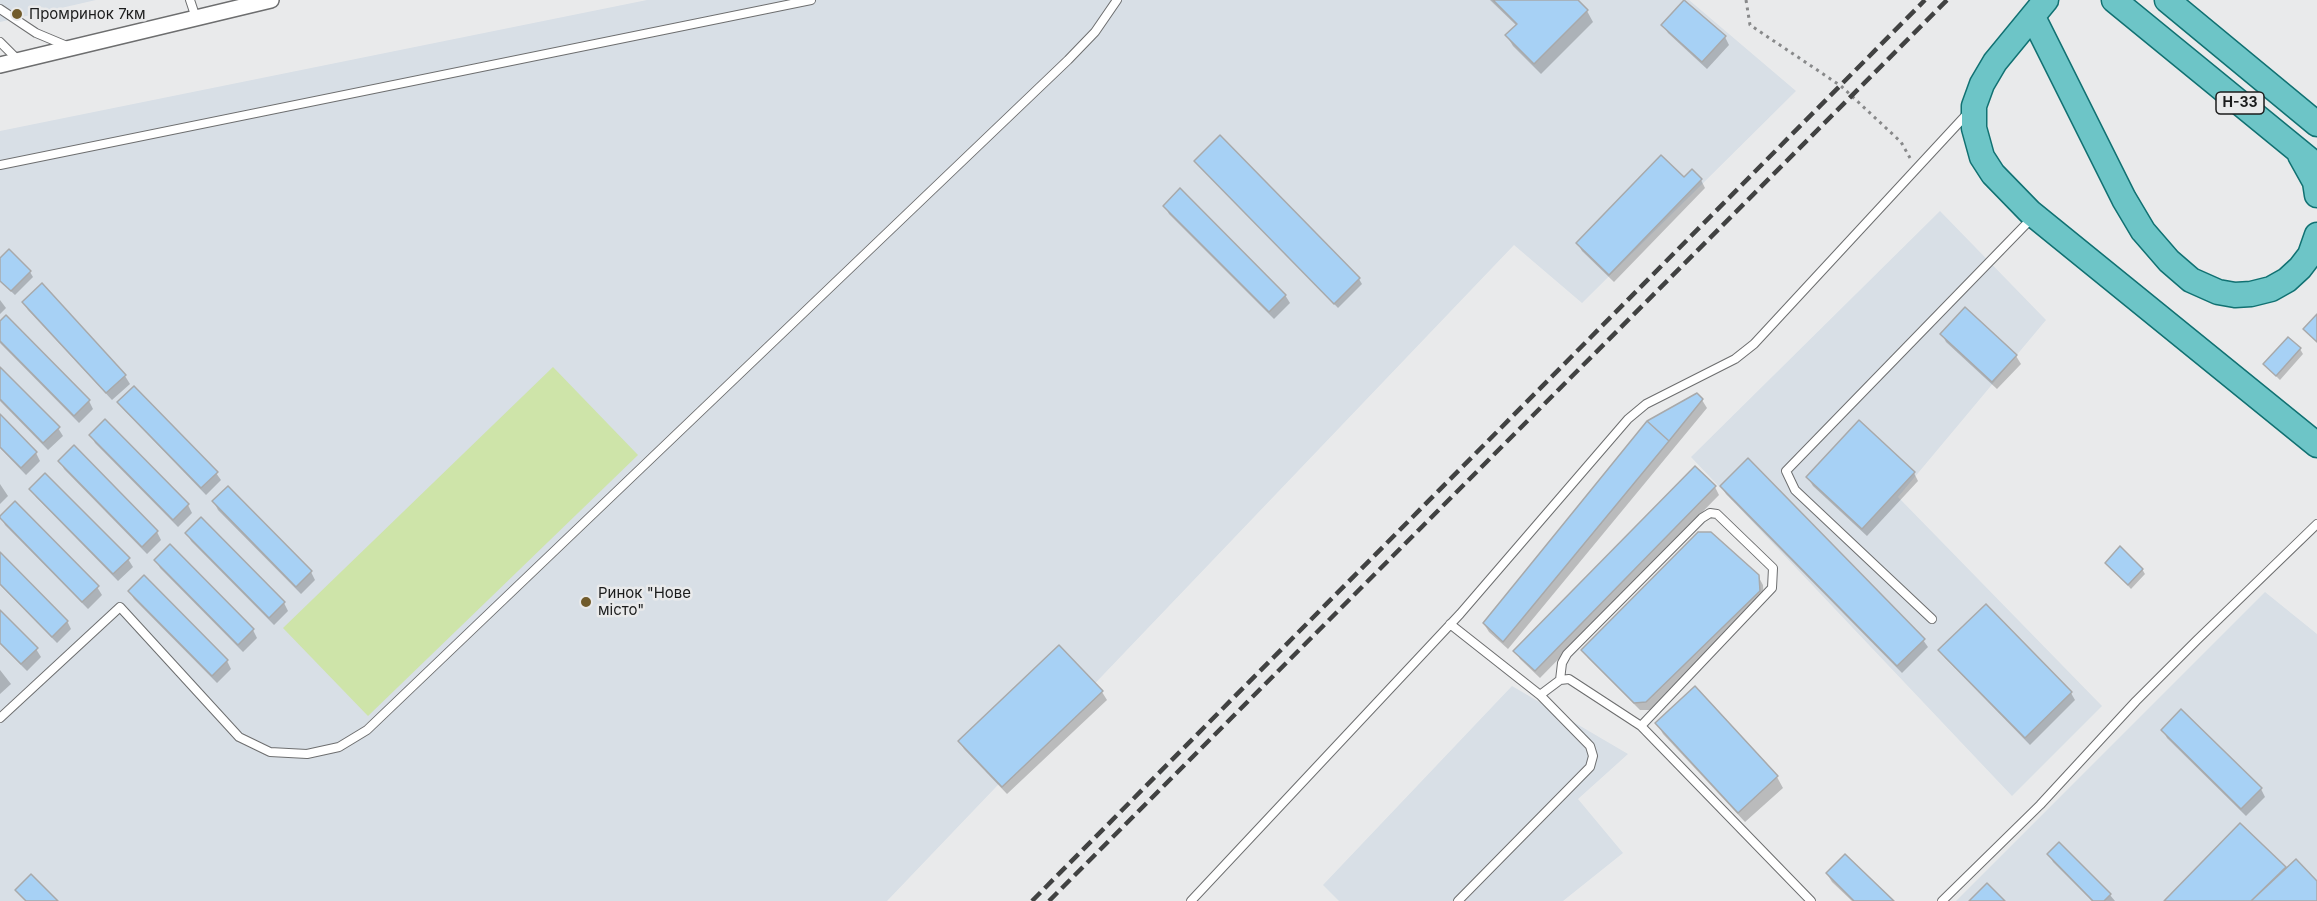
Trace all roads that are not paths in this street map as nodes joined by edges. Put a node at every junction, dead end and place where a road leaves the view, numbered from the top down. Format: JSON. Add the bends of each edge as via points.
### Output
{"nodes":[{"id":1,"x":190,"y":0,"type":"edge"},
{"id":2,"x":271,"y":0,"type":"edge"},
{"id":3,"x":812,"y":0,"type":"edge"},
{"id":4,"x":1117,"y":0,"type":"edge"},
{"id":5,"x":2114,"y":0,"type":"edge"},
{"id":6,"x":2176,"y":7,"type":"edge"},
{"id":7,"x":2039,"y":8,"type":"edge"},
{"id":8,"x":0,"y":9,"type":"edge"},
{"id":9,"x":196,"y":18,"type":"junction"},
{"id":10,"x":0,"y":42,"type":"edge"},
{"id":11,"x":68,"y":47,"type":"junction"},
{"id":12,"x":18,"y":60,"type":"junction"},
{"id":13,"x":0,"y":64,"type":"edge"},
{"id":14,"x":1974,"y":106,"type":"junction"},
{"id":15,"x":2317,"y":124,"type":"edge"},
{"id":16,"x":2295,"y":149,"type":"junction"},
{"id":17,"x":0,"y":165,"type":"edge"},
{"id":18,"x":2317,"y":166,"type":"edge"},
{"id":19,"x":2317,"y":195,"type":"edge"},
{"id":20,"x":2034,"y":216,"type":"junction"},
{"id":21,"x":2317,"y":235,"type":"edge"},
{"id":22,"x":2317,"y":445,"type":"edge"},
{"id":23,"x":2317,"y":524,"type":"edge"},
{"id":24,"x":1932,"y":619,"type":"dead end"},
{"id":25,"x":1450,"y":624,"type":"junction"},
{"id":26,"x":1560,"y":680,"type":"junction"},
{"id":27,"x":1540,"y":695,"type":"junction"},
{"id":28,"x":0,"y":718,"type":"edge"},
{"id":29,"x":1641,"y":726,"type":"junction"},
{"id":30,"x":1191,"y":901,"type":"edge"},
{"id":31,"x":1458,"y":901,"type":"edge"},
{"id":32,"x":1811,"y":901,"type":"edge"},
{"id":33,"x":1942,"y":901,"type":"edge"}],
"edges":[{"from":1,"to":9,"type":"lane"},
{"from":2,"to":9,"type":"street"},
{"from":3,"to":17,"type":"lane"},
{"from":4,"to":28,"type":"lane","via":[[1095,32],[1068,60],[367,730],[339,747],[307,754],[270,752],[239,737],[120,607]]},
{"from":5,"to":16,"type":"main road","number":"Н-33"},
{"from":6,"to":15,"type":"main road","number":"Н-33"},
{"from":7,"to":14,"type":"main road","via":[[1995,62]]},
{"from":7,"to":21,"type":"main road","via":[[2124,199],[2143,231],[2191,280],[2235,295],[2271,289],[2300,268]]},
{"from":8,"to":11,"type":"lane","via":[[36,33]]},
{"from":9,"to":11,"type":"street"},
{"from":10,"to":12,"type":"lane"},
{"from":11,"to":12,"type":"street"},
{"from":12,"to":13,"type":"street"},
{"from":14,"to":20,"type":"main road","via":[[1974,128],[1982,156],[1993,174]]},
{"from":14,"to":25,"type":"lane","via":[[1754,344],[1735,359],[1646,404],[1628,419]]},
{"from":16,"to":18,"type":"main road","number":"Н-33"},
{"from":16,"to":19,"type":"main road","via":[[2307,165]]},
{"from":20,"to":22,"type":"main road"},
{"from":20,"to":24,"type":"lane","via":[[1786,471],[1795,490]]},
{"from":23,"to":33,"type":"lane","via":[[2136,701],[2040,805]]},
{"from":25,"to":27,"type":"lane"},
{"from":25,"to":30,"type":"lane"},
{"from":26,"to":27,"type":"lane"},
{"from":26,"to":29,"type":"lane","via":[[1569,679]]},
{"from":26,"to":29,"type":"lane","via":[[1567,654],[1702,518],[1717,514],[1773,568],[1772,588]]},
{"from":27,"to":31,"type":"lane","via":[[1590,746],[1590,767]]},
{"from":29,"to":32,"type":"lane"}]}
